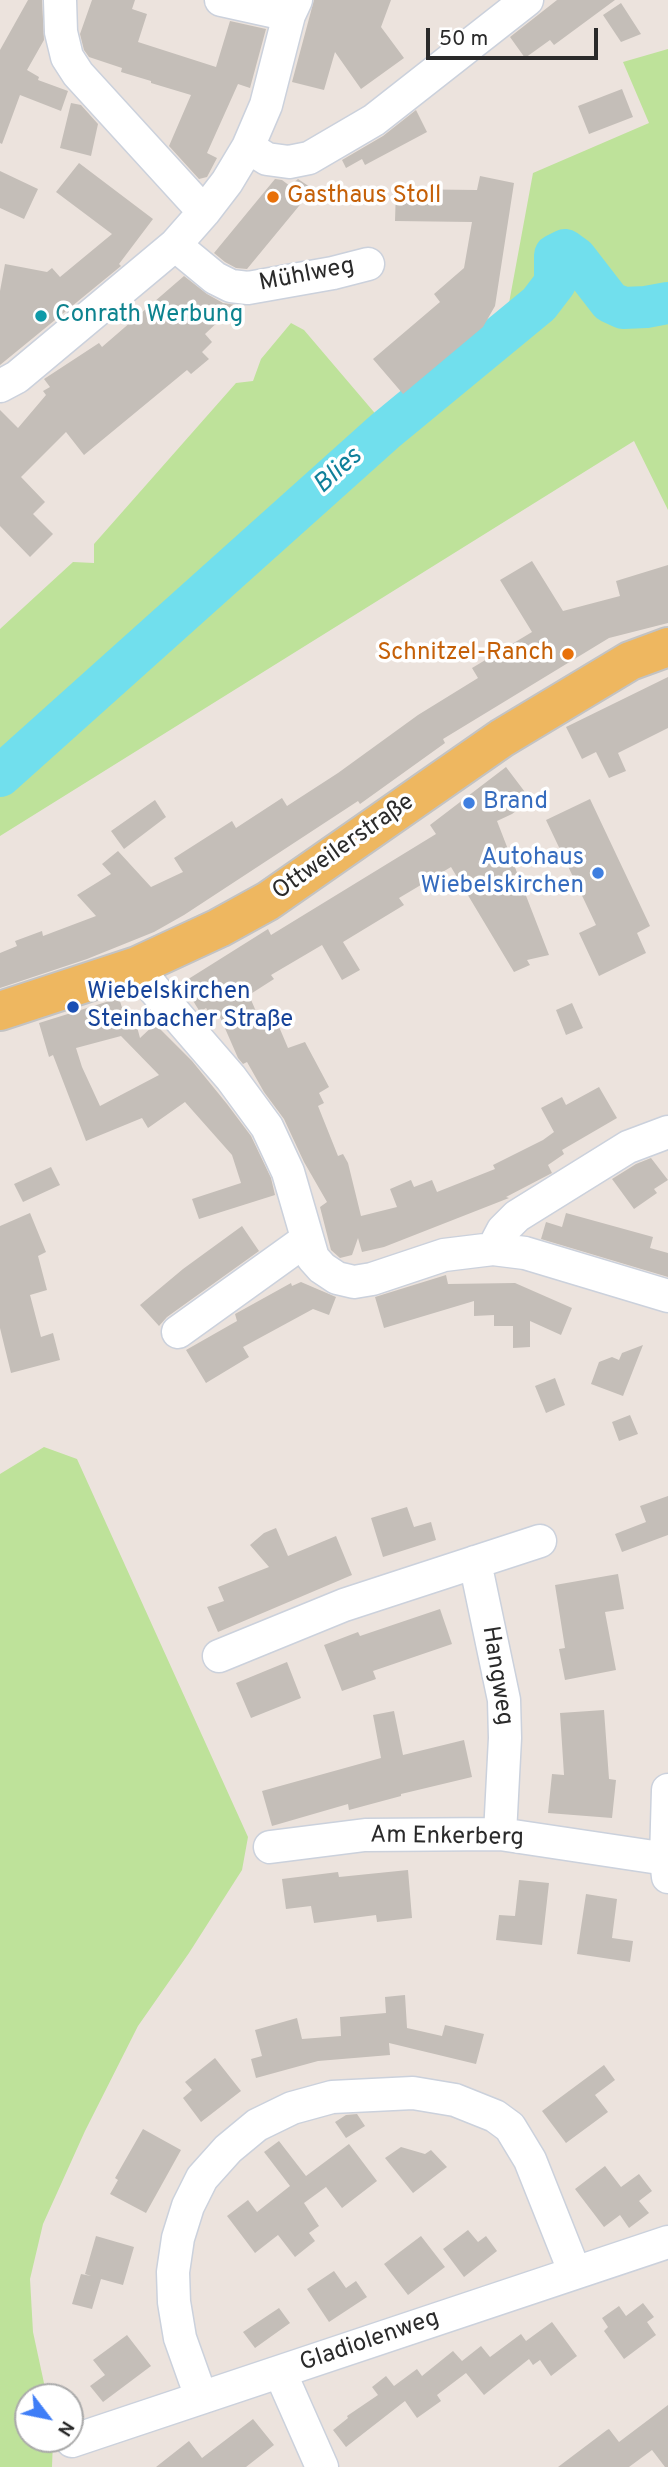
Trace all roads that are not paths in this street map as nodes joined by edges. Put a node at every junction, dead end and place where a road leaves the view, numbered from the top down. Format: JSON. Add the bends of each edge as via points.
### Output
{"nodes":[{"id":1,"x":60,"y":0,"type":"edge"},
{"id":2,"x":221,"y":0,"type":"edge"},
{"id":3,"x":527,"y":0,"type":"edge"},
{"id":4,"x":293,"y":7,"type":"edge"},
{"id":5,"x":248,"y":147,"type":"junction"},
{"id":6,"x":204,"y":212,"type":"junction"},
{"id":7,"x":174,"y":245,"type":"junction"},
{"id":8,"x":368,"y":264,"type":"dead end"},
{"id":9,"x":0,"y":386,"type":"edge"},
{"id":10,"x":668,"y":647,"type":"edge"},
{"id":11,"x":137,"y":966,"type":"junction"},
{"id":12,"x":0,"y":1011,"type":"edge"},
{"id":13,"x":668,"y":1132,"type":"edge"},
{"id":14,"x":306,"y":1240,"type":"junction"},
{"id":15,"x":494,"y":1249,"type":"junction"},
{"id":16,"x":668,"y":1296,"type":"edge"},
{"id":17,"x":178,"y":1332,"type":"dead end"},
{"id":18,"x":540,"y":1541,"type":"dead end"},
{"id":19,"x":475,"y":1562,"type":"junction"},
{"id":20,"x":219,"y":1656,"type":"dead end"},
{"id":21,"x":668,"y":1790,"type":"edge"},
{"id":22,"x":500,"y":1834,"type":"junction"},
{"id":23,"x":270,"y":1847,"type":"dead end"},
{"id":24,"x":667,"y":1868,"type":"edge"},
{"id":25,"x":668,"y":2242,"type":"edge"},
{"id":26,"x":575,"y":2273,"type":"junction"},
{"id":27,"x":280,"y":2372,"type":"junction"},
{"id":28,"x":201,"y":2397,"type":"junction"},
{"id":29,"x":84,"y":2437,"type":"edge"},
{"id":30,"x":322,"y":2467,"type":"edge"}],
"edges":[{"from":1,"to":6,"type":"street","via":[[67,57],[78,74]]},
{"from":2,"to":4,"type":"street"},
{"from":3,"to":5,"type":"street","via":[[374,120],[309,158],[289,162],[267,159]]},
{"from":4,"to":5,"type":"street","via":[[266,105]]},
{"from":5,"to":6,"type":"street"},
{"from":6,"to":7,"type":"street"},
{"from":7,"to":8,"type":"street","name":"Mühlweg","via":[[215,278],[248,288]]},
{"from":7,"to":9,"type":"street","via":[[17,377]]},
{"from":10,"to":11,"type":"main road","name":"Ottweilerstraße","via":[[630,661],[502,738],[268,901]]},
{"from":11,"to":12,"type":"main road","name":"Ottweilerstraße"},
{"from":11,"to":14,"type":"street","via":[[267,1127],[288,1172]]},
{"from":13,"to":15,"type":"street","via":[[628,1147],[517,1216]]},
{"from":14,"to":15,"type":"street","via":[[322,1268],[354,1282],[444,1255]]},
{"from":14,"to":17,"type":"street"},
{"from":15,"to":16,"type":"street","via":[[525,1253]]},
{"from":18,"to":19,"type":"street"},
{"from":19,"to":20,"type":"street","via":[[344,1605]]},
{"from":19,"to":22,"type":"street","name":"Hangweg","via":[[504,1700]]},
{"from":21,"to":24,"type":"street"},
{"from":22,"to":23,"type":"street","name":"Am Enkerberg","via":[[365,1835]]},
{"from":22,"to":24,"type":"street","name":"Am Enkerberg"},
{"from":25,"to":26,"type":"street","name":"Gladiolenweg"},
{"from":26,"to":27,"type":"street","name":"Gladiolenweg"},
{"from":26,"to":28,"type":"street","via":[[530,2160],[510,2127],[495,2116],[456,2100],[413,2093],[332,2097],[292,2108],[257,2125],[228,2149],[202,2178],[188,2206],[173,2272],[174,2302],[180,2338]]},
{"from":27,"to":28,"type":"street","name":"Gladiolenweg"},
{"from":27,"to":30,"type":"street"},
{"from":28,"to":29,"type":"street","name":"Gladiolenweg"}]}
